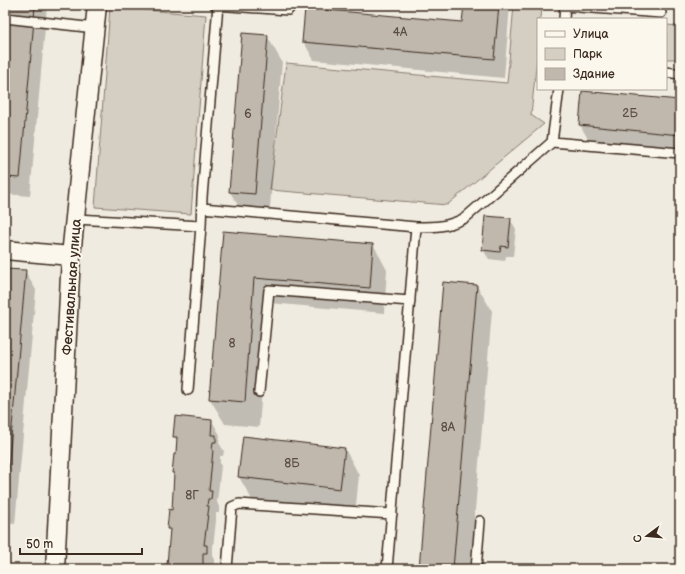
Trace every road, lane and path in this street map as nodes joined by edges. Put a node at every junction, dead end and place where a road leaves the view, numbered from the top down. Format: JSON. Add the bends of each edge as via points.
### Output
{"nodes":[{"id":1,"x":97,"y":5,"type":"edge"},
{"id":2,"x":217,"y":5,"type":"edge"},
{"id":3,"x":292,"y":5,"type":"edge"},
{"id":4,"x":565,"y":5,"type":"edge"},
{"id":5,"x":661,"y":13,"type":"dead end"},
{"id":6,"x":5,"y":18,"type":"edge"},
{"id":7,"x":564,"y":18,"type":"edge"},
{"id":8,"x":95,"y":28,"type":"junction"},
{"id":9,"x":667,"y":72,"type":"edge"},
{"id":10,"x":680,"y":74,"type":"edge"},
{"id":11,"x":559,"y":90,"type":"edge"},
{"id":12,"x":552,"y":142,"type":"junction"},
{"id":13,"x":680,"y":153,"type":"edge"},
{"id":14,"x":202,"y":208,"type":"junction"},
{"id":15,"x":76,"y":219,"type":"junction"},
{"id":16,"x":201,"y":226,"type":"junction"},
{"id":17,"x":416,"y":227,"type":"junction"},
{"id":18,"x":5,"y":250,"type":"edge"},
{"id":19,"x":71,"y":256,"type":"junction"},
{"id":20,"x":410,"y":301,"type":"junction"},
{"id":21,"x":188,"y":390,"type":"dead end"},
{"id":22,"x":259,"y":392,"type":"dead end"},
{"id":23,"x":392,"y":514,"type":"junction"},
{"id":24,"x":480,"y":521,"type":"dead end"},
{"id":25,"x":54,"y":569,"type":"edge"},
{"id":26,"x":227,"y":569,"type":"edge"},
{"id":27,"x":386,"y":569,"type":"edge"},
{"id":28,"x":476,"y":569,"type":"edge"}],
"edges":[{"from":1,"to":8,"type":"street","name":"Фестивальная улица"},
{"from":2,"to":3,"type":"lane","via":[[288,10]]},
{"from":2,"to":14,"type":"lane"},
{"from":4,"to":5,"type":"lane"},
{"from":4,"to":7,"type":"lane"},
{"from":6,"to":8,"type":"lane"},
{"from":8,"to":15,"type":"street","name":"Фестивальная улица"},
{"from":9,"to":10,"type":"lane"},
{"from":11,"to":12,"type":"lane"},
{"from":12,"to":13,"type":"lane"},
{"from":12,"to":17,"type":"lane","via":[[465,218],[445,226]]},
{"from":14,"to":16,"type":"lane"},
{"from":14,"to":17,"type":"lane"},
{"from":15,"to":16,"type":"lane"},
{"from":15,"to":19,"type":"street","name":"Фестивальная улица"},
{"from":16,"to":21,"type":"lane"},
{"from":17,"to":20,"type":"lane"},
{"from":18,"to":19,"type":"street"},
{"from":19,"to":25,"type":"street","name":"Фестивальная улица"},
{"from":20,"to":22,"type":"lane","via":[[269,290]]},
{"from":20,"to":23,"type":"lane"},
{"from":23,"to":26,"type":"lane","via":[[239,504],[232,507]]},
{"from":23,"to":27,"type":"lane"},
{"from":24,"to":28,"type":"lane"}]}
